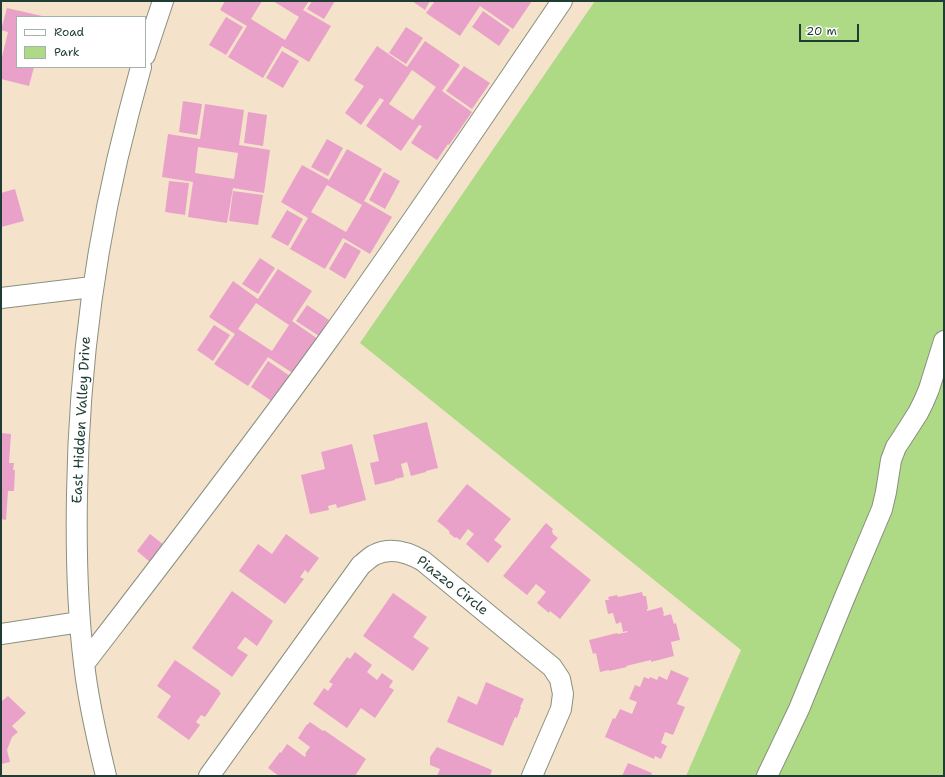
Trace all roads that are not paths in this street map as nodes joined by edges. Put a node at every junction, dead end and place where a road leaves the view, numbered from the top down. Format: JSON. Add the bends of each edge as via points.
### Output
{"nodes":[{"id":1,"x":163,"y":1,"type":"edge"},
{"id":2,"x":562,"y":1,"type":"edge"},
{"id":3,"x":146,"y":53,"type":"edge"},
{"id":4,"x":141,"y":68,"type":"edge"},
{"id":5,"x":92,"y":287,"type":"junction"},
{"id":6,"x":1,"y":298,"type":"edge"},
{"id":7,"x":944,"y":341,"type":"edge"},
{"id":8,"x":80,"y":622,"type":"junction"},
{"id":9,"x":1,"y":634,"type":"edge"},
{"id":10,"x":84,"y":664,"type":"junction"},
{"id":11,"x":106,"y":776,"type":"edge"},
{"id":12,"x":209,"y":776,"type":"edge"},
{"id":13,"x":532,"y":776,"type":"edge"},
{"id":14,"x":767,"y":776,"type":"edge"}],
"edges":[{"from":1,"to":3,"type":"street"},
{"from":2,"to":10,"type":"street","via":[[329,339],[232,471]]},
{"from":4,"to":5,"type":"street","name":"East Hidden Valley Drive","via":[[118,156]]},
{"from":5,"to":6,"type":"street"},
{"from":5,"to":8,"type":"street","name":"East Hidden Valley Drive","via":[[78,450],[76,534]]},
{"from":7,"to":14,"type":"street","via":[[924,401],[896,447],[882,509],[799,709]]},
{"from":8,"to":9,"type":"street"},
{"from":8,"to":10,"type":"street","name":"East Hidden Valley Drive"},
{"from":10,"to":11,"type":"street","name":"East Hidden Valley Drive","via":[[94,728]]},
{"from":12,"to":13,"type":"street","name":"Piazzo Circle","via":[[361,565],[387,551],[402,552],[423,561],[552,667],[560,680],[563,694],[561,709]]}]}
